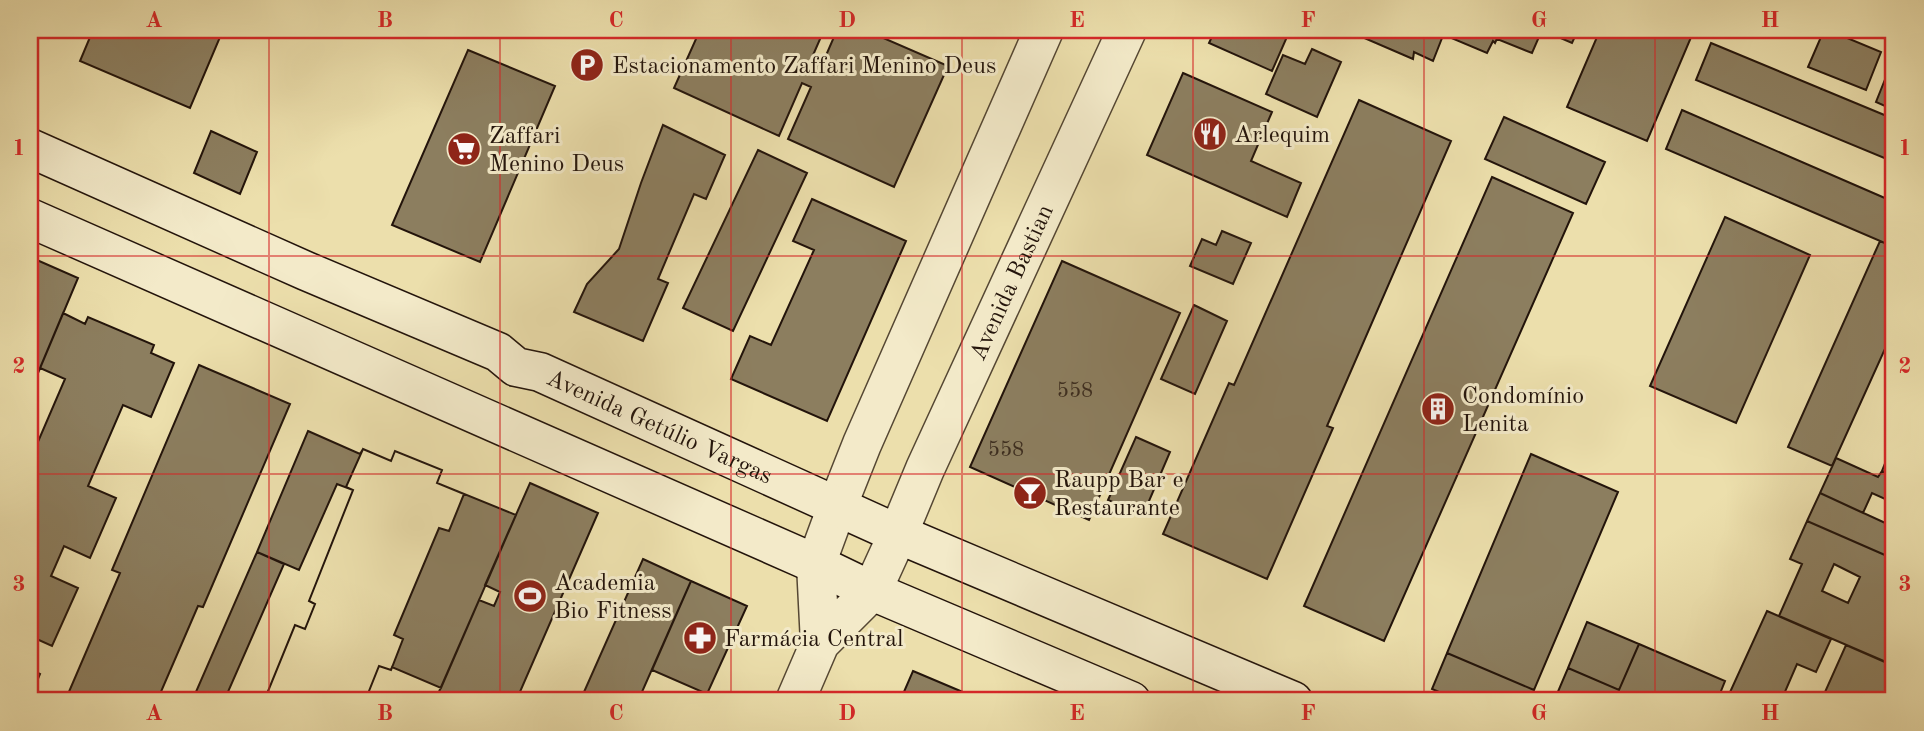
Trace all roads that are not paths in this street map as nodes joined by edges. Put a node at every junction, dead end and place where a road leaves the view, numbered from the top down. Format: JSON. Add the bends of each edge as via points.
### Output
{"nodes":[{"id":1,"x":1044,"y":30,"type":"edge"},
{"id":2,"x":1127,"y":30,"type":"edge"},
{"id":3,"x":30,"y":148,"type":"edge"},
{"id":4,"x":30,"y":218,"type":"edge"},
{"id":5,"x":838,"y":507,"type":"junction"},
{"id":6,"x":898,"y":534,"type":"junction"},
{"id":7,"x":816,"y":564,"type":"junction"},
{"id":8,"x":872,"y":591,"type":"junction"},
{"id":9,"x":820,"y":643,"type":"junction"},
{"id":10,"x":794,"y":701,"type":"edge"},
{"id":11,"x":1131,"y":701,"type":"edge"},
{"id":12,"x":1293,"y":701,"type":"edge"}],
"edges":[{"from":1,"to":5,"type":"main road"},
{"from":2,"to":6,"type":"main road","name":"Avenida Bastian"},
{"from":3,"to":5,"type":"main road","name":"Avenida Getúlio Vargas","via":[[498,352],[516,367],[540,372]]},
{"from":4,"to":7,"type":"main road"},
{"from":5,"to":6,"type":"main road","name":"Avenida Getúlio Vargas"},
{"from":5,"to":7,"type":"main road"},
{"from":6,"to":8,"type":"main road","name":"Avenida Bastian"},
{"from":6,"to":12,"type":"main road","name":"Avenida Getúlio Vargas"},
{"from":7,"to":8,"type":"main road"},
{"from":7,"to":9,"type":"main road"},
{"from":8,"to":9,"type":"main road"},
{"from":8,"to":11,"type":"main road"},
{"from":9,"to":10,"type":"main road"}]}
